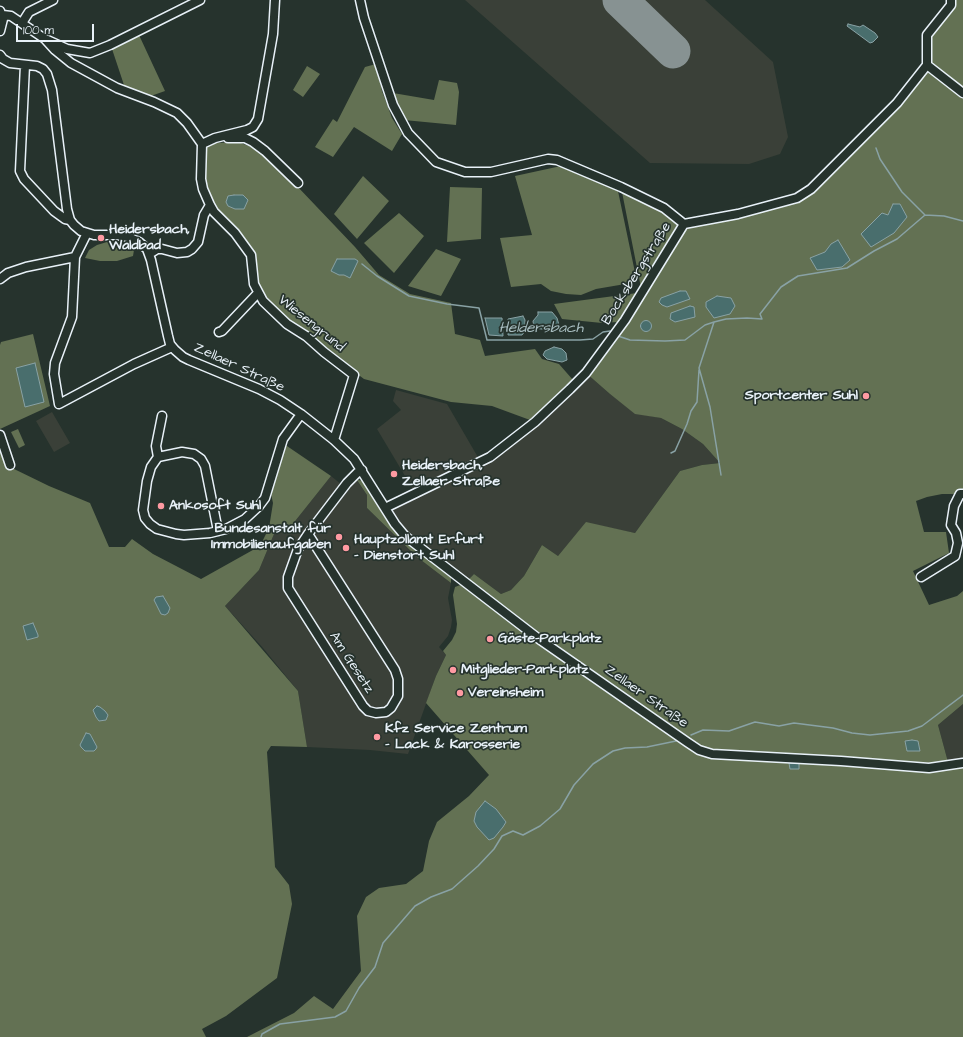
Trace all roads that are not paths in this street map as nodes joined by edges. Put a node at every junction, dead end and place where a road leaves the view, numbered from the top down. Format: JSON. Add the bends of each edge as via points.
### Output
{"nodes":[{"id":1,"x":53,"y":0,"type":"edge"},
{"id":2,"x":200,"y":0,"type":"edge"},
{"id":3,"x":275,"y":0,"type":"edge"},
{"id":4,"x":360,"y":0,"type":"edge"},
{"id":5,"x":952,"y":0,"type":"edge"},
{"id":6,"x":1,"y":13,"type":"edge"},
{"id":7,"x":22,"y":23,"type":"junction"},
{"id":8,"x":0,"y":31,"type":"edge"},
{"id":9,"x":45,"y":39,"type":"junction"},
{"id":10,"x":0,"y":55,"type":"edge"},
{"id":11,"x":25,"y":65,"type":"junction"},
{"id":12,"x":927,"y":65,"type":"junction"},
{"id":13,"x":963,"y":93,"type":"edge"},
{"id":14,"x":215,"y":138,"type":"junction"},
{"id":15,"x":202,"y":144,"type":"junction"},
{"id":16,"x":298,"y":182,"type":"dead end"},
{"id":17,"x":210,"y":205,"type":"junction"},
{"id":18,"x":70,"y":220,"type":"junction"},
{"id":19,"x":684,"y":224,"type":"junction"},
{"id":20,"x":87,"y":233,"type":"junction"},
{"id":21,"x":149,"y":254,"type":"junction"},
{"id":22,"x":75,"y":257,"type":"junction"},
{"id":23,"x":0,"y":278,"type":"edge"},
{"id":24,"x":258,"y":294,"type":"junction"},
{"id":25,"x":219,"y":332,"type":"dead end"},
{"id":26,"x":172,"y":347,"type":"junction"},
{"id":27,"x":300,"y":414,"type":"junction"},
{"id":28,"x":162,"y":416,"type":"dead end"},
{"id":29,"x":0,"y":435,"type":"edge"},
{"id":30,"x":334,"y":440,"type":"junction"},
{"id":31,"x":158,"y":456,"type":"junction"},
{"id":32,"x":10,"y":465,"type":"dead end"},
{"id":33,"x":362,"y":470,"type":"junction"},
{"id":34,"x":963,"y":494,"type":"edge"},
{"id":35,"x":384,"y":508,"type":"junction"},
{"id":36,"x":218,"y":531,"type":"junction"},
{"id":37,"x":308,"y":534,"type":"junction"},
{"id":38,"x":921,"y":577,"type":"dead end"},
{"id":39,"x":963,"y":763,"type":"edge"}],
"edges":[{"from":1,"to":7,"type":"street","via":[[29,12]]},
{"from":2,"to":9,"type":"street","via":[[90,53],[68,49]]},
{"from":3,"to":14,"type":"street","via":[[273,34],[258,119],[247,130]]},
{"from":4,"to":19,"type":"street","name":"Bocksbergstraße","via":[[394,105],[408,133],[436,162],[465,172],[491,172],[548,159],[557,160],[664,208]]},
{"from":5,"to":12,"type":"street","via":[[951,5],[927,35]]},
{"from":6,"to":7,"type":"street"},
{"from":6,"to":8,"type":"street","via":[[3,22]]},
{"from":7,"to":9,"type":"street"},
{"from":9,"to":15,"type":"street","via":[[71,63],[117,88],[177,113]]},
{"from":10,"to":11,"type":"street","via":[[10,63]]},
{"from":11,"to":18,"type":"street","via":[[43,69],[50,80],[66,209]]},
{"from":11,"to":18,"type":"street","via":[[20,171],[24,179],[46,202],[65,219]]},
{"from":12,"to":13,"type":"street"},
{"from":12,"to":19,"type":"street","name":"Bocksbergstraße","via":[[897,103],[811,189],[797,198],[738,214]]},
{"from":14,"to":15,"type":"street"},
{"from":14,"to":16,"type":"street","via":[[245,138],[265,151]]},
{"from":15,"to":17,"type":"street","name":"Wiesengrund","via":[[201,179]]},
{"from":17,"to":21,"type":"street","via":[[204,215],[198,242],[192,249],[177,253],[157,249]]},
{"from":17,"to":24,"type":"street","name":"Wiesengrund","via":[[251,255],[254,284]]},
{"from":18,"to":20,"type":"street","via":[[77,228]]},
{"from":19,"to":35,"type":"street","name":"Bocksbergstraße","via":[[625,320],[586,373],[564,395],[535,422],[490,457]]},
{"from":20,"to":21,"type":"street","via":[[132,238],[142,244]]},
{"from":20,"to":22,"type":"street"},
{"from":21,"to":26,"type":"street","name":"Zellaer Straße"},
{"from":22,"to":23,"type":"street","via":[[26,267]]},
{"from":22,"to":26,"type":"street","via":[[72,317],[55,363],[54,374],[59,404]]},
{"from":24,"to":25,"type":"street"},
{"from":24,"to":30,"type":"street","name":"Wiesengrund","via":[[287,324],[354,374]]},
{"from":26,"to":27,"type":"street","name":"Zellaer Straße","via":[[183,357],[259,389]]},
{"from":27,"to":30,"type":"street","name":"Zellaer Straße"},
{"from":27,"to":36,"type":"street","via":[[283,439],[268,488],[259,506],[245,519]]},
{"from":28,"to":31,"type":"street","via":[[156,446]]},
{"from":29,"to":32,"type":"street"},
{"from":30,"to":33,"type":"street","name":"Zellaer Straße"},
{"from":31,"to":36,"type":"street","via":[[182,452],[194,454],[201,459],[205,466]]},
{"from":31,"to":36,"type":"street","via":[[151,466],[147,483],[143,512],[147,521],[157,529],[176,534]]},
{"from":33,"to":35,"type":"street","name":"Zellaer Straße"},
{"from":33,"to":37,"type":"street","name":"Am Gesetz","via":[[348,483]]},
{"from":34,"to":38,"type":"street","via":[[960,494],[954,506],[951,525],[958,543],[955,556]]},
{"from":35,"to":39,"type":"street","name":"Zellaer Straße","via":[[405,536],[533,634],[699,750],[712,754],[930,768]]},
{"from":37,"to":37,"type":"street","name":"Am Gesetz","via":[[298,549],[288,577],[288,588],[363,706],[368,711],[386,712],[398,696],[395,670]]}]}
